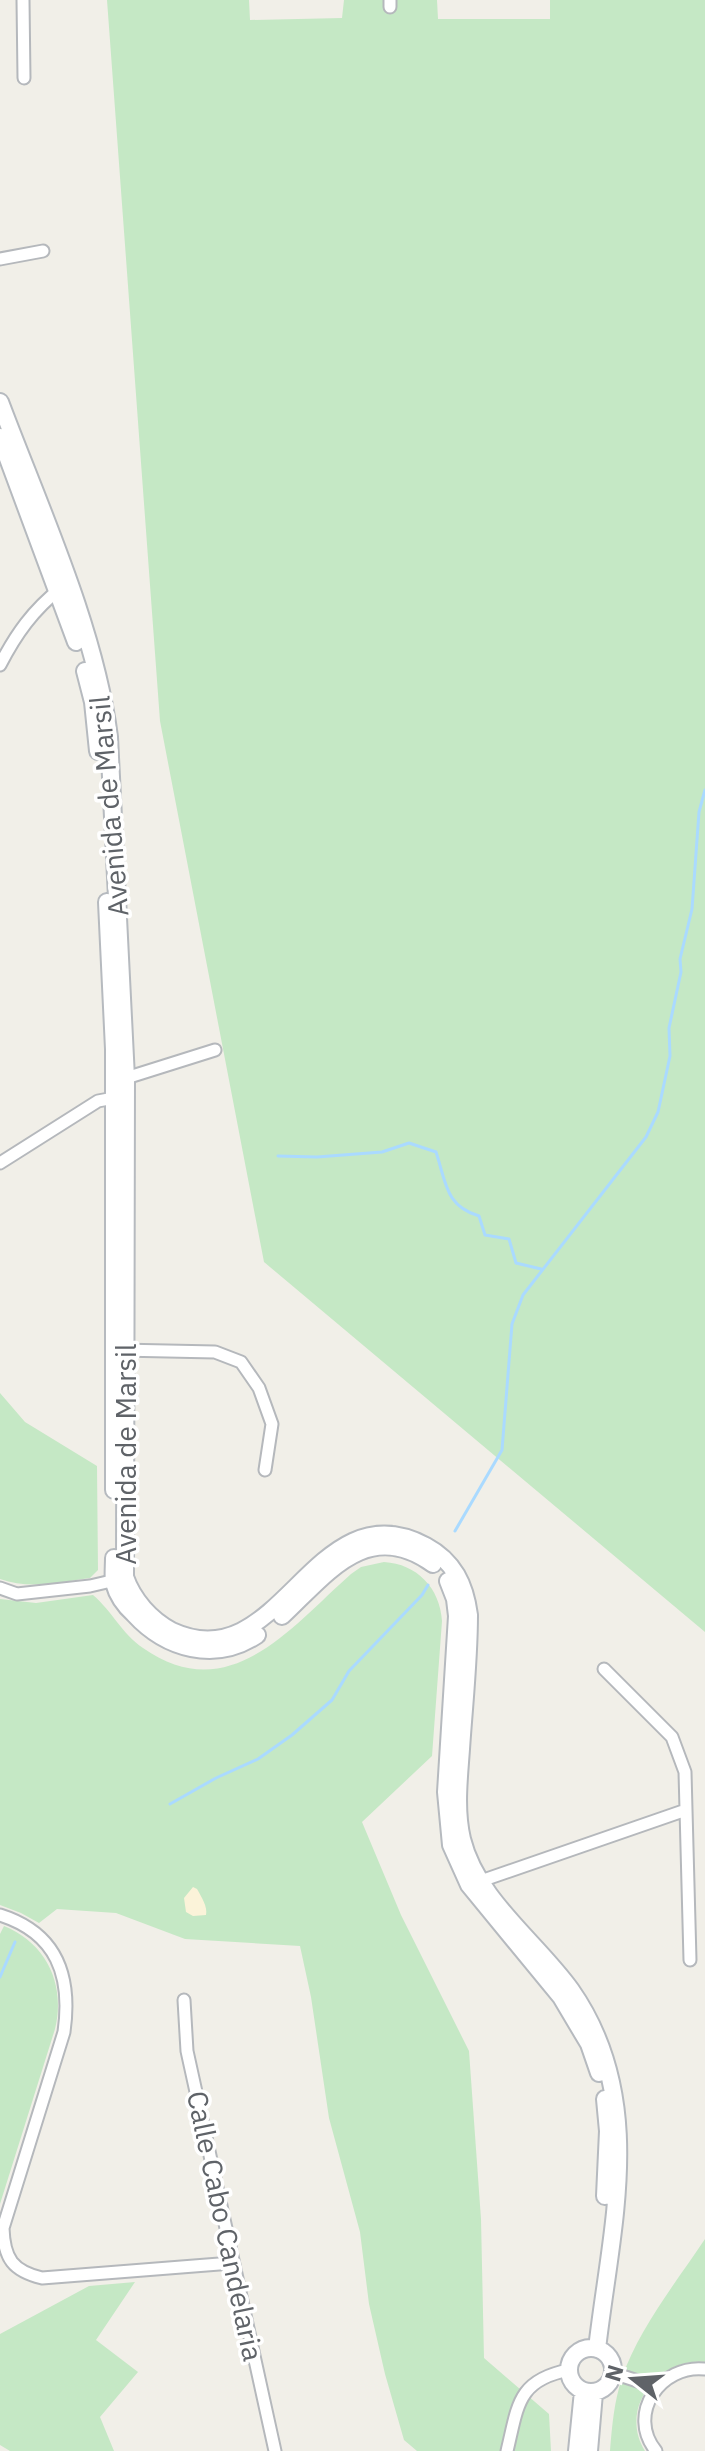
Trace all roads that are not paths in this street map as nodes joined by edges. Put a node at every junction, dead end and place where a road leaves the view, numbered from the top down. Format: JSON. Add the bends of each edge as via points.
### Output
{"nodes":[{"id":1,"x":23,"y":0,"type":"edge"},
{"id":2,"x":24,"y":78,"type":"dead end"},
{"id":3,"x":43,"y":251,"type":"dead end"},
{"id":4,"x":0,"y":259,"type":"edge"},
{"id":5,"x":0,"y":402,"type":"edge"},
{"id":6,"x":0,"y":437,"type":"edge"},
{"id":7,"x":63,"y":587,"type":"junction"},
{"id":8,"x":0,"y":665,"type":"edge"},
{"id":9,"x":215,"y":1050,"type":"dead end"},
{"id":10,"x":126,"y":1078,"type":"junction"},
{"id":11,"x":114,"y":1098,"type":"junction"},
{"id":12,"x":0,"y":1163,"type":"edge"},
{"id":13,"x":121,"y":1350,"type":"junction"},
{"id":14,"x":265,"y":1470,"type":"dead end"},
{"id":15,"x":119,"y":1579,"type":"junction"},
{"id":16,"x":0,"y":1588,"type":"edge"},
{"id":17,"x":604,"y":1669,"type":"dead end"},
{"id":18,"x":686,"y":1810,"type":"junction"},
{"id":19,"x":474,"y":1883,"type":"junction"},
{"id":20,"x":0,"y":1915,"type":"edge"},
{"id":21,"x":690,"y":1960,"type":"dead end"},
{"id":22,"x":184,"y":2000,"type":"dead end"},
{"id":23,"x":232,"y":2263,"type":"junction"},
{"id":24,"x":592,"y":2348,"type":"junction"},
{"id":25,"x":705,"y":2369,"type":"edge"},
{"id":26,"x":569,"y":2370,"type":"junction"},
{"id":27,"x":613,"y":2373,"type":"junction"},
{"id":28,"x":656,"y":2387,"type":"junction"},
{"id":29,"x":588,"y":2391,"type":"junction"},
{"id":30,"x":275,"y":2451,"type":"edge"},
{"id":31,"x":507,"y":2451,"type":"edge"},
{"id":32,"x":577,"y":2451,"type":"edge"},
{"id":33,"x":589,"y":2451,"type":"edge"},
{"id":34,"x":656,"y":2451,"type":"edge"}],
"edges":[{"from":1,"to":2,"type":"street"},
{"from":3,"to":4,"type":"street"},
{"from":5,"to":7,"type":"street","name":"Avenida de Marsil"},
{"from":6,"to":7,"type":"street","name":"Avenida de Marsil"},
{"from":7,"to":8,"type":"street","via":[[17,632]]},
{"from":7,"to":10,"type":"street","name":"Avenida de Marsil","via":[[104,699],[109,737]]},
{"from":7,"to":11,"type":"street","name":"Avenida de Marsil","via":[[98,738]]},
{"from":9,"to":10,"type":"street"},
{"from":10,"to":13,"type":"street","name":"Avenida de Marsil"},
{"from":11,"to":12,"type":"street","via":[[98,1101]]},
{"from":11,"to":13,"type":"street","name":"Avenida de Marsil"},
{"from":13,"to":14,"type":"street","via":[[215,1352],[241,1362],[259,1388],[272,1424]]},
{"from":13,"to":15,"type":"street","name":"Avenida de Marsil"},
{"from":15,"to":16,"type":"street","via":[[17,1594]]},
{"from":15,"to":19,"type":"street","name":"Avenida de Marsil","via":[[155,1620],[203,1639],[242,1632],[264,1618],[333,1551],[367,1535],[403,1536],[453,1567],[468,1607],[458,1818]]},
{"from":17,"to":18,"type":"street","via":[[672,1737],[685,1772]]},
{"from":18,"to":19,"type":"street"},
{"from":18,"to":21,"type":"street"},
{"from":19,"to":24,"type":"street","name":"Avenida de Marsil","via":[[571,1990],[609,2066],[620,2130],[619,2175]]},
{"from":20,"to":23,"type":"street","via":[[35,1930],[51,1949],[64,1973],[68,2004],[3,2228],[10,2260],[23,2273],[42,2278]]},
{"from":22,"to":23,"type":"street","name":"Calle Cabo Candelaria","via":[[187,2051]]},
{"from":23,"to":30,"type":"street","name":"Calle Cabo Candelaria"},
{"from":24,"to":26,"type":"street","via":[[574,2355]]},
{"from":24,"to":27,"type":"street","via":[[610,2359]]},
{"from":25,"to":28,"type":"street","via":[[680,2370]]},
{"from":26,"to":29,"type":"street","via":[[572,2382]]},
{"from":26,"to":31,"type":"street","via":[[542,2377],[527,2390]]},
{"from":27,"to":28,"type":"street"},
{"from":27,"to":29,"type":"street","via":[[605,2387]]},
{"from":28,"to":34,"type":"street","via":[[645,2422]]},
{"from":29,"to":32,"type":"street"},
{"from":29,"to":33,"type":"street"}]}
